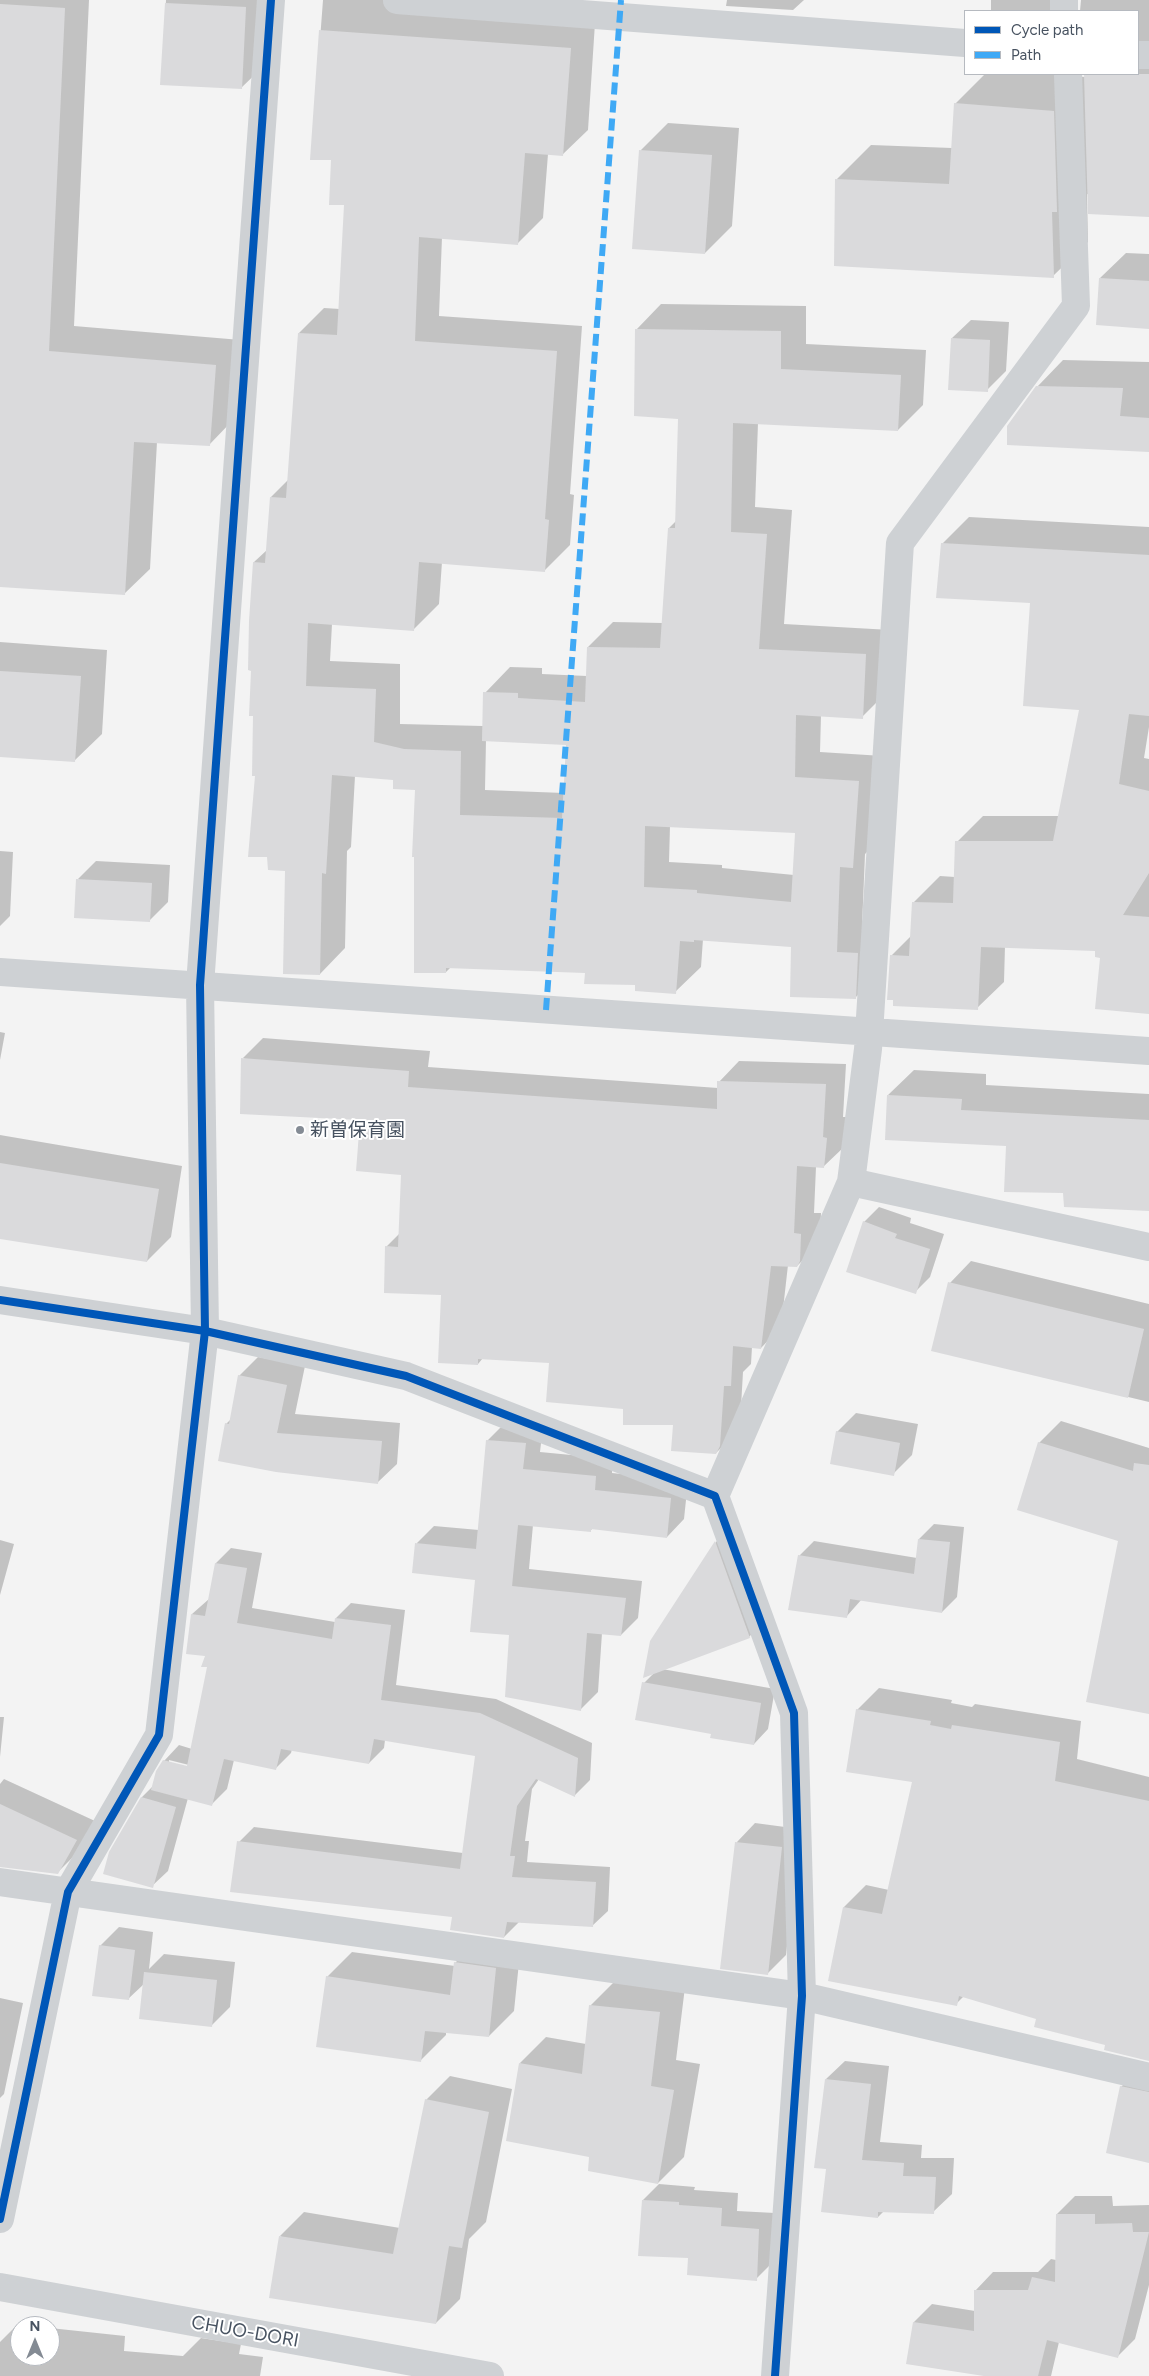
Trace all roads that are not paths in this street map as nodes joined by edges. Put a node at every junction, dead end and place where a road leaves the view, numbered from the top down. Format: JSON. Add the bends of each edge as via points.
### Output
{"nodes":[{"id":1,"x":271,"y":0,"type":"edge"},
{"id":2,"x":397,"y":0,"type":"edge"},
{"id":3,"x":964,"y":43,"type":"edge"},
{"id":4,"x":1068,"y":75,"type":"edge"},
{"id":5,"x":0,"y":972,"type":"edge"},
{"id":6,"x":200,"y":986,"type":"junction"},
{"id":7,"x":868,"y":1032,"type":"junction"},
{"id":8,"x":1149,"y":1051,"type":"edge"},
{"id":9,"x":851,"y":1182,"type":"junction"},
{"id":10,"x":1149,"y":1248,"type":"edge"},
{"id":11,"x":0,"y":1300,"type":"edge"},
{"id":12,"x":205,"y":1331,"type":"junction"},
{"id":13,"x":715,"y":1496,"type":"junction"},
{"id":14,"x":0,"y":1882,"type":"edge"},
{"id":15,"x":68,"y":1892,"type":"junction"},
{"id":16,"x":802,"y":1996,"type":"junction"},
{"id":17,"x":1149,"y":2077,"type":"edge"},
{"id":18,"x":0,"y":2219,"type":"edge"},
{"id":19,"x":0,"y":2287,"type":"edge"},
{"id":20,"x":490,"y":2376,"type":"edge"},
{"id":21,"x":775,"y":2376,"type":"edge"}],
"edges":[{"from":1,"to":6,"type":"street"},
{"from":2,"to":3,"type":"street"},
{"from":4,"to":7,"type":"street","via":[[1076,306],[900,543]]},
{"from":5,"to":6,"type":"street"},
{"from":6,"to":7,"type":"street"},
{"from":6,"to":12,"type":"street"},
{"from":7,"to":8,"type":"street"},
{"from":7,"to":9,"type":"street"},
{"from":9,"to":10,"type":"street"},
{"from":9,"to":13,"type":"street"},
{"from":11,"to":12,"type":"street"},
{"from":12,"to":13,"type":"street","via":[[406,1376]]},
{"from":12,"to":15,"type":"street","via":[[159,1735]]},
{"from":13,"to":16,"type":"street","via":[[794,1713]]},
{"from":14,"to":15,"type":"street"},
{"from":15,"to":16,"type":"street"},
{"from":15,"to":18,"type":"street"},
{"from":16,"to":17,"type":"street"},
{"from":16,"to":21,"type":"street"},
{"from":19,"to":20,"type":"street","name":"CHUO-DORI"}]}
